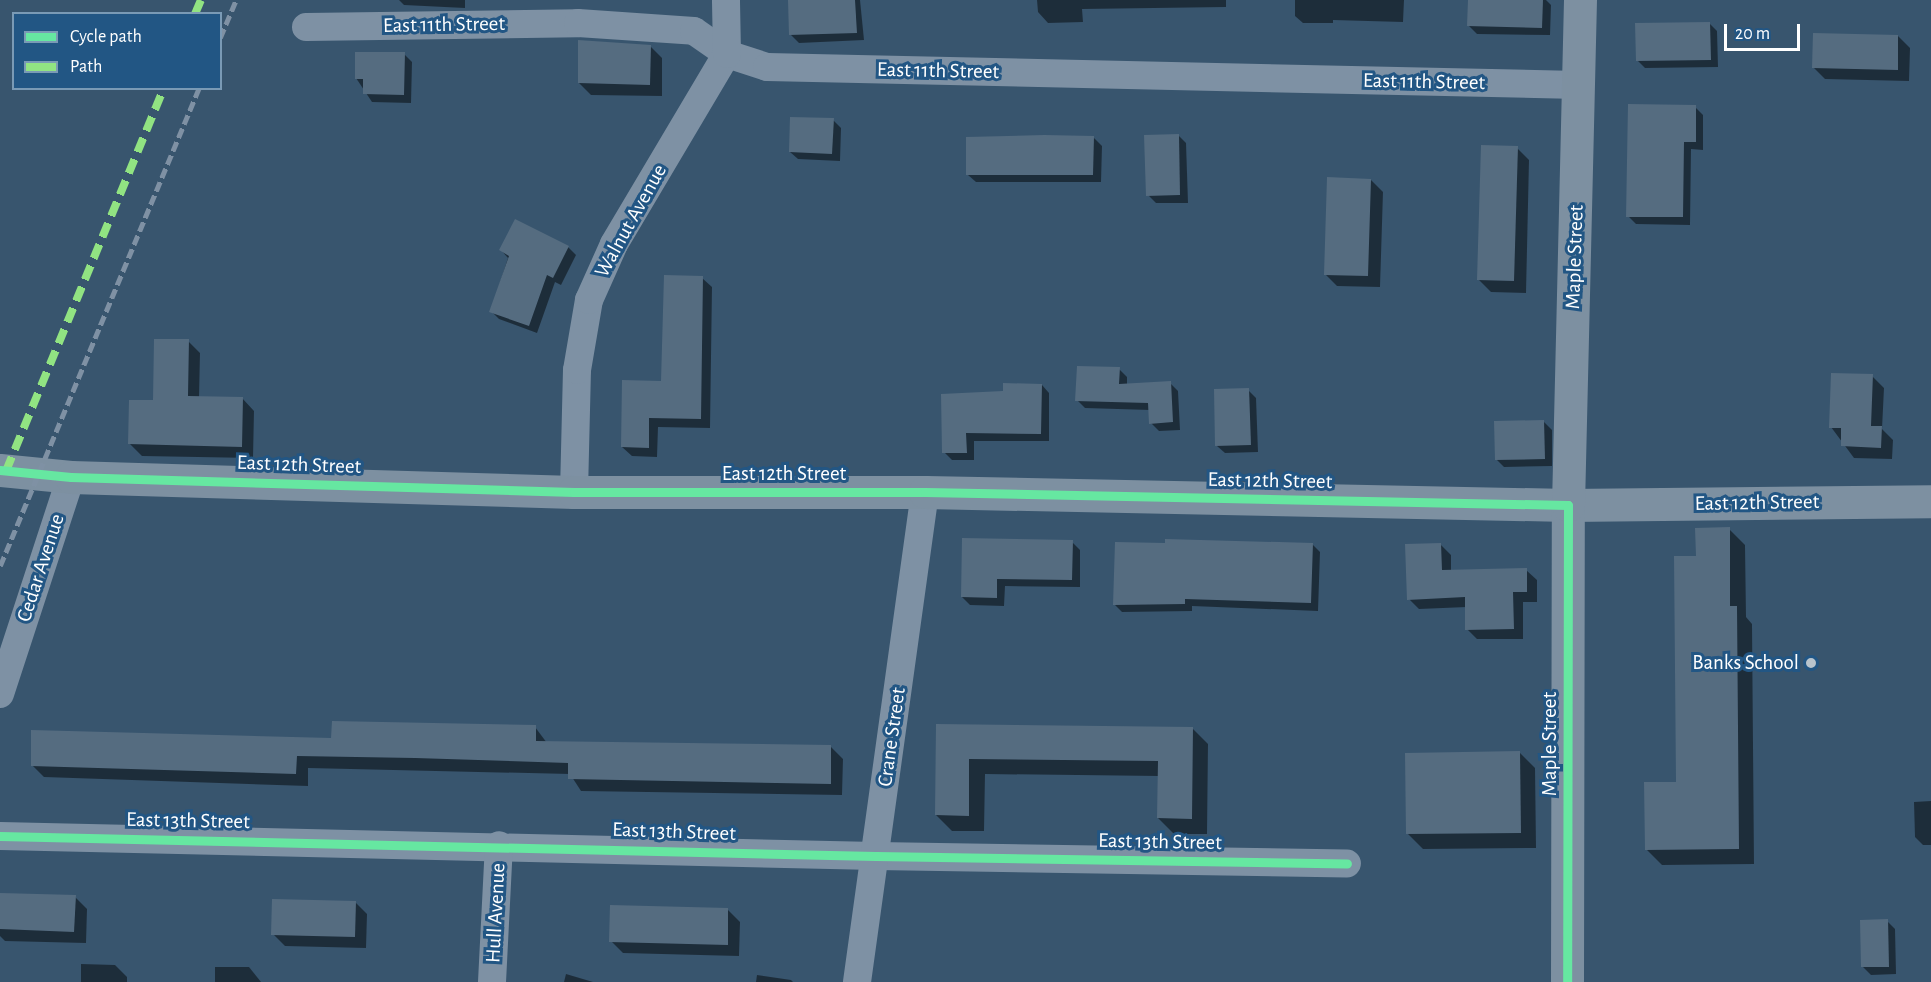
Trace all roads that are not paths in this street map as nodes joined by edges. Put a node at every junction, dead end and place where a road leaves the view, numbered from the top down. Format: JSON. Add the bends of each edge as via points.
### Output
{"nodes":[{"id":1,"x":726,"y":0,"type":"edge"},
{"id":2,"x":1580,"y":0,"type":"edge"},
{"id":3,"x":306,"y":27,"type":"dead end"},
{"id":4,"x":727,"y":54,"type":"junction"},
{"id":5,"x":1579,"y":85,"type":"junction"},
{"id":6,"x":0,"y":470,"type":"edge"},
{"id":7,"x":71,"y":477,"type":"junction"},
{"id":8,"x":574,"y":492,"type":"junction"},
{"id":9,"x":925,"y":492,"type":"junction"},
{"id":10,"x":1931,"y":501,"type":"edge"},
{"id":11,"x":1568,"y":505,"type":"junction"},
{"id":12,"x":0,"y":694,"type":"edge"},
{"id":13,"x":0,"y":836,"type":"edge"},
{"id":14,"x":499,"y":844,"type":"junction"},
{"id":15,"x":876,"y":856,"type":"junction"},
{"id":16,"x":1347,"y":863,"type":"dead end"},
{"id":17,"x":492,"y":982,"type":"edge"},
{"id":18,"x":857,"y":982,"type":"edge"},
{"id":19,"x":1567,"y":982,"type":"edge"}],
"edges":[{"from":1,"to":4,"type":"street"},
{"from":2,"to":5,"type":"main road","name":"Maple Street"},
{"from":3,"to":4,"type":"street","name":"East 11th Street","via":[[578,23],[694,31]]},
{"from":4,"to":5,"type":"street","name":"East 11th Street","via":[[767,68]]},
{"from":4,"to":8,"type":"street","name":"Walnut Avenue","via":[[614,244],[589,300],[575,397]]},
{"from":5,"to":11,"type":"main road","name":"Maple Street"},
{"from":6,"to":7,"type":"main road","name":"East 12th Street"},
{"from":7,"to":8,"type":"main road","name":"East 12th Street"},
{"from":7,"to":12,"type":"street","name":"Cedar Avenue"},
{"from":8,"to":9,"type":"main road","name":"East 12th Street"},
{"from":9,"to":11,"type":"main road","name":"East 12th Street"},
{"from":9,"to":15,"type":"street","name":"Crane Street"},
{"from":10,"to":11,"type":"main road","name":"East 12th Street"},
{"from":11,"to":19,"type":"main road","name":"Maple Street"},
{"from":13,"to":14,"type":"street","name":"East 13th Street"},
{"from":14,"to":15,"type":"street","name":"East 13th Street"},
{"from":14,"to":17,"type":"street","name":"Hull Avenue"},
{"from":15,"to":16,"type":"street","name":"East 13th Street"},
{"from":15,"to":18,"type":"street","name":"Crane Street"}]}
